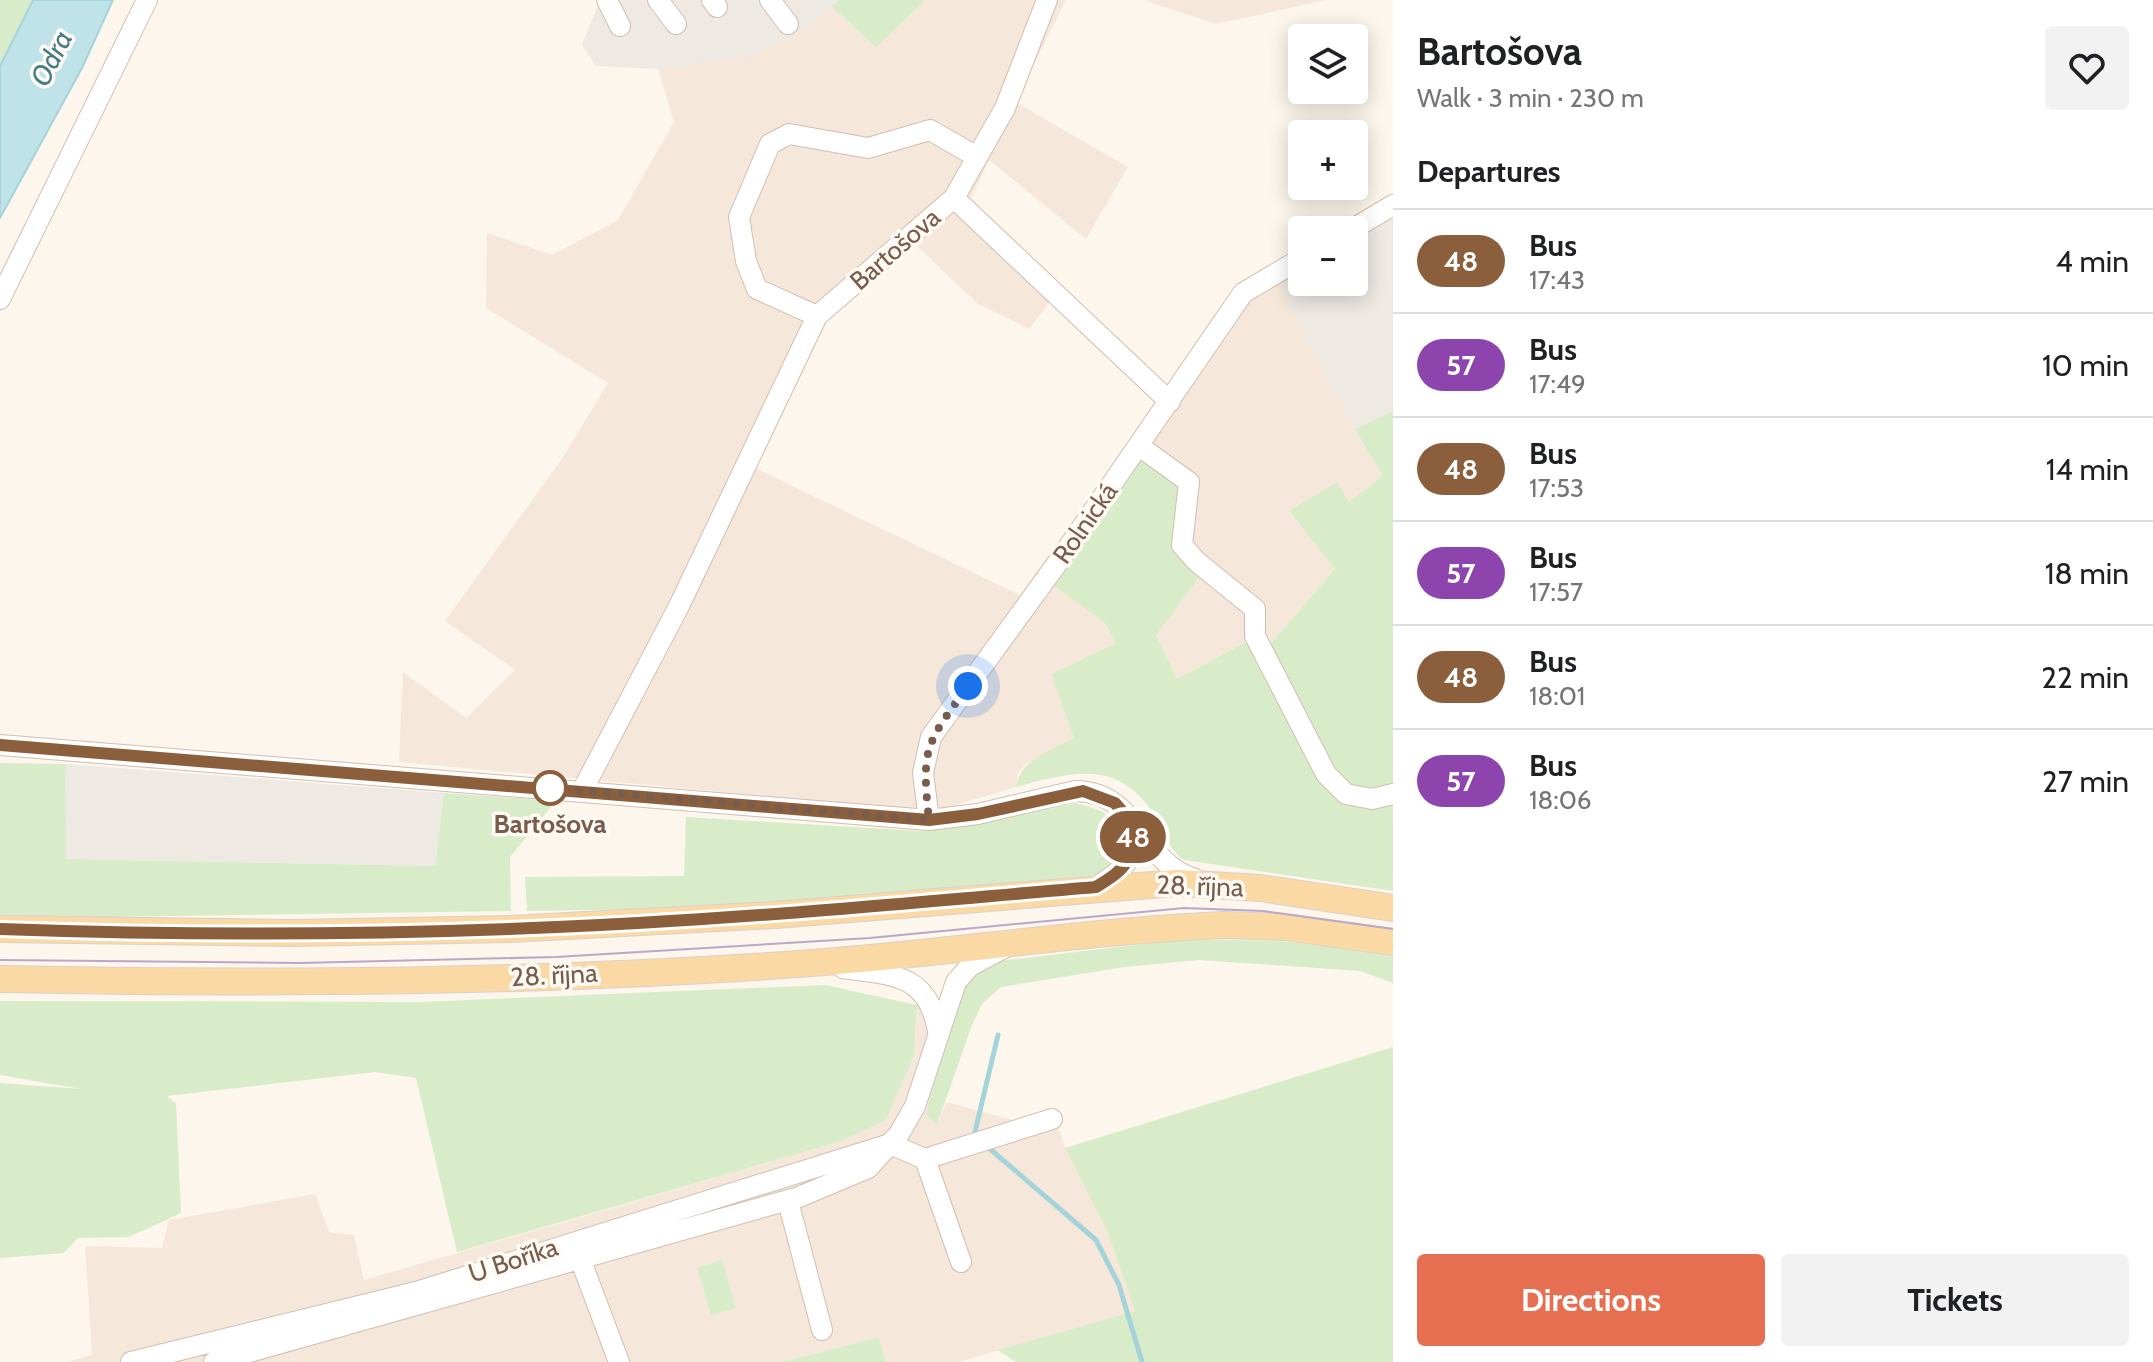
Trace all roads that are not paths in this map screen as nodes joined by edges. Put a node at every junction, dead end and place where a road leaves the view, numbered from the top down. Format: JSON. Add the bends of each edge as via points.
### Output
{"nodes":[{"id":1,"x":147,"y":0,"type":"edge"},
{"id":2,"x":607,"y":0,"type":"edge"},
{"id":3,"x":658,"y":0,"type":"edge"},
{"id":4,"x":770,"y":0,"type":"edge"},
{"id":5,"x":1047,"y":0,"type":"edge"},
{"id":6,"x":676,"y":24,"type":"dead end"},
{"id":7,"x":788,"y":24,"type":"dead end"},
{"id":8,"x":620,"y":26,"type":"dead end"},
{"id":9,"x":977,"y":157,"type":"junction"},
{"id":10,"x":954,"y":198,"type":"junction"},
{"id":11,"x":1393,"y":205,"type":"edge"},
{"id":12,"x":1368,"y":220,"type":"edge"},
{"id":13,"x":1288,"y":266,"type":"edge"},
{"id":14,"x":0,"y":299,"type":"edge"},
{"id":15,"x":817,"y":316,"type":"junction"},
{"id":16,"x":1170,"y":402,"type":"junction"},
{"id":17,"x":1139,"y":446,"type":"junction"},
{"id":18,"x":0,"y":745,"type":"edge"},
{"id":19,"x":582,"y":791,"type":"junction"},
{"id":20,"x":1393,"y":794,"type":"edge"},
{"id":21,"x":929,"y":820,"type":"junction"},
{"id":22,"x":1133,"y":824,"type":"junction"},
{"id":23,"x":1206,"y":883,"type":"junction"},
{"id":24,"x":1096,"y":887,"type":"junction"},
{"id":25,"x":1393,"y":908,"type":"edge"},
{"id":26,"x":0,"y":929,"type":"edge"},
{"id":27,"x":1393,"y":942,"type":"edge"},
{"id":28,"x":1007,"y":946,"type":"junction"},
{"id":29,"x":809,"y":963,"type":"junction"},
{"id":30,"x":0,"y":979,"type":"edge"},
{"id":31,"x":938,"y":1031,"type":"junction"},
{"id":32,"x":1052,"y":1119,"type":"dead end"},
{"id":33,"x":890,"y":1144,"type":"junction"},
{"id":34,"x":925,"y":1159,"type":"junction"},
{"id":35,"x":793,"y":1199,"type":"junction"},
{"id":36,"x":810,"y":1238,"type":"dead end"},
{"id":37,"x":581,"y":1261,"type":"junction"},
{"id":38,"x":961,"y":1262,"type":"dead end"},
{"id":39,"x":484,"y":1279,"type":"junction"},
{"id":40,"x":822,"y":1330,"type":"dead end"},
{"id":41,"x":244,"y":1343,"type":"junction"},
{"id":42,"x":131,"y":1362,"type":"edge"},
{"id":43,"x":214,"y":1362,"type":"edge"},
{"id":44,"x":619,"y":1362,"type":"edge"}],
"edges":[{"from":1,"to":14,"type":"street"},
{"from":2,"to":8,"type":"street"},
{"from":3,"to":6,"type":"street"},
{"from":4,"to":7,"type":"street"},
{"from":5,"to":9,"type":"street","name":"Bartošova","via":[[1005,108]]},
{"from":9,"to":10,"type":"street","name":"Bartošova"},
{"from":9,"to":15,"type":"street","via":[[930,130],[868,148],[789,134],[770,144],[739,217],[746,261],[757,289]]},
{"from":10,"to":15,"type":"street","name":"Bartošova"},
{"from":10,"to":16,"type":"street"},
{"from":11,"to":12,"type":"street"},
{"from":13,"to":16,"type":"street","name":"Rolnická","via":[[1243,293]]},
{"from":15,"to":19,"type":"street","name":"Bartošova","via":[[672,619]]},
{"from":16,"to":17,"type":"street","name":"Rolnická"},
{"from":17,"to":20,"type":"street","via":[[1189,482],[1182,545],[1255,609],[1255,636],[1326,774],[1346,794],[1372,799]]},
{"from":17,"to":21,"type":"street","name":"Rolnická","via":[[931,737],[923,773]]},
{"from":18,"to":19,"type":"street"},
{"from":19,"to":21,"type":"street"},
{"from":21,"to":22,"type":"street","via":[[1083,791],[1115,803]]},
{"from":22,"to":23,"type":"street","via":[[1163,864]]},
{"from":22,"to":24,"type":"street","via":[[1128,863]]},
{"from":23,"to":24,"type":"main road","name":"28. října"},
{"from":23,"to":25,"type":"main road","name":"28. října"},
{"from":24,"to":26,"type":"main road","name":"28. října","via":[[775,915],[511,929]]},
{"from":27,"to":28,"type":"main road","name":"28. října","via":[[1285,927],[1223,925]]},
{"from":28,"to":29,"type":"main road","name":"28. října"},
{"from":28,"to":31,"type":"street","name":"U Boříka","via":[[959,976]]},
{"from":29,"to":30,"type":"main road","name":"28. října","via":[[429,980]]},
{"from":29,"to":31,"type":"street","via":[[911,983],[931,1003]]},
{"from":31,"to":33,"type":"street","name":"U Boříka","via":[[915,1106]]},
{"from":32,"to":34,"type":"street"},
{"from":33,"to":34,"type":"street"},
{"from":33,"to":35,"type":"street","name":"U Boříka","via":[[868,1168]]},
{"from":33,"to":39,"type":"street","name":"U Boříka"},
{"from":34,"to":38,"type":"street"},
{"from":35,"to":36,"type":"street"},
{"from":35,"to":37,"type":"street","name":"U Boříka"},
{"from":35,"to":40,"type":"street"},
{"from":37,"to":39,"type":"street","name":"U Boříka"},
{"from":37,"to":44,"type":"street"},
{"from":39,"to":41,"type":"street","name":"U Boříka"},
{"from":41,"to":42,"type":"street","name":"U Boříka"},
{"from":41,"to":43,"type":"street","name":"U Boříka"}]}
